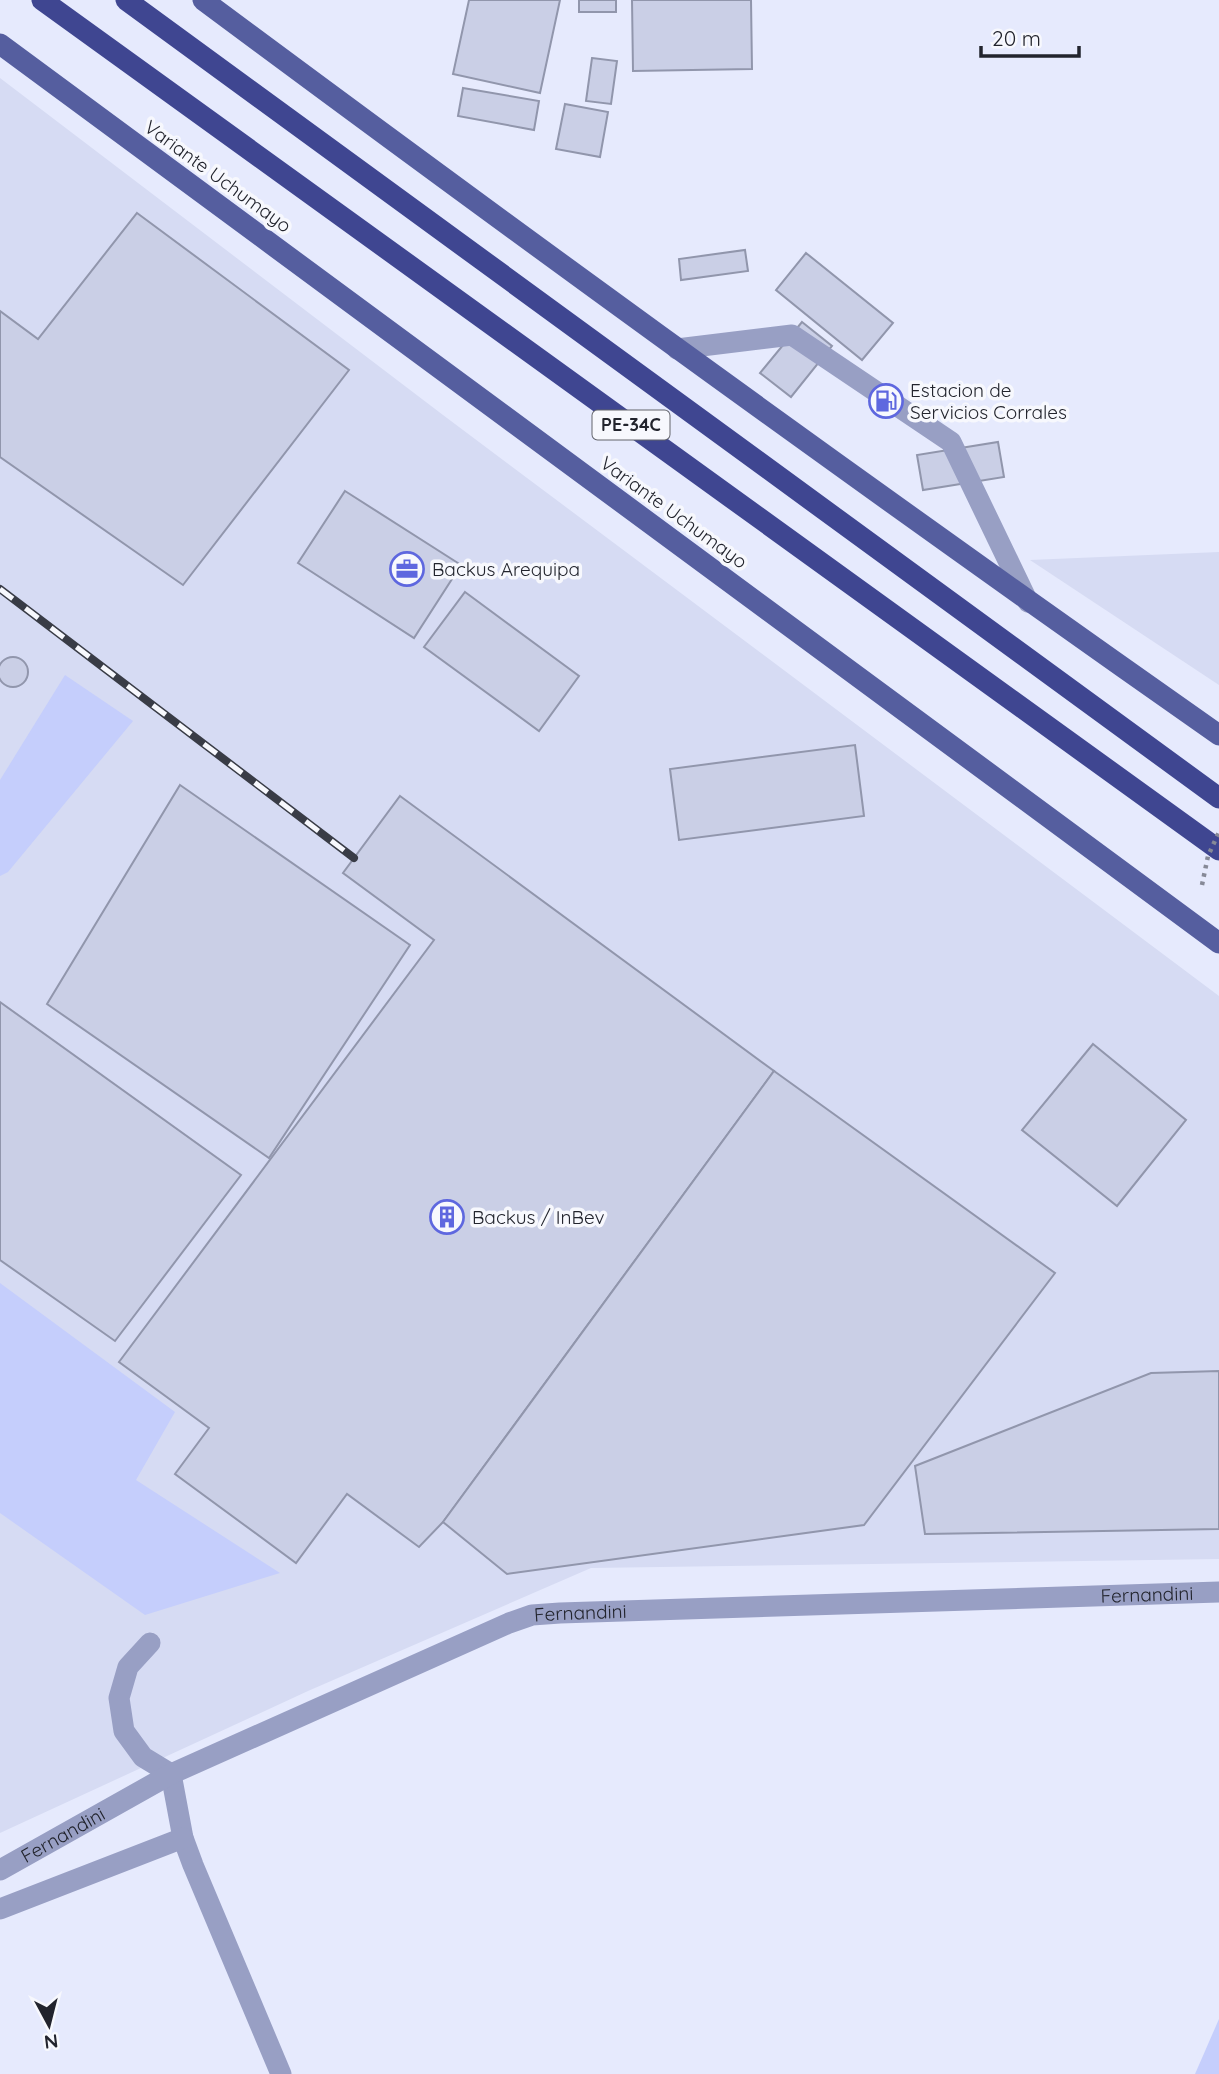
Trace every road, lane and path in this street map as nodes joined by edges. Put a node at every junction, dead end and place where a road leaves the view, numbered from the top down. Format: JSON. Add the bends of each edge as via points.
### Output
{"nodes":[{"id":1,"x":42,"y":0,"type":"edge"},
{"id":2,"x":127,"y":0,"type":"edge"},
{"id":3,"x":202,"y":0,"type":"edge"},
{"id":4,"x":0,"y":44,"type":"edge"},
{"id":5,"x":677,"y":348,"type":"junction"},
{"id":6,"x":1028,"y":601,"type":"junction"},
{"id":7,"x":1219,"y":735,"type":"edge"},
{"id":8,"x":1219,"y":798,"type":"edge"},
{"id":9,"x":1219,"y":832,"type":"edge"},
{"id":10,"x":1219,"y":850,"type":"edge"},
{"id":11,"x":1202,"y":885,"type":"dead end"},
{"id":12,"x":1219,"y":943,"type":"edge"},
{"id":13,"x":1219,"y":1592,"type":"edge"},
{"id":14,"x":150,"y":1643,"type":"dead end"},
{"id":15,"x":171,"y":1774,"type":"junction"},
{"id":16,"x":183,"y":1838,"type":"junction"},
{"id":17,"x":0,"y":1870,"type":"edge"},
{"id":18,"x":0,"y":1909,"type":"edge"},
{"id":19,"x":281,"y":2074,"type":"edge"}],
"edges":[{"from":1,"to":10,"type":"highway","name":"Variante Uchumayo","number":"PE-34C"},
{"from":2,"to":8,"type":"highway","number":"PE-34C"},
{"from":3,"to":5,"type":"main road"},
{"from":4,"to":12,"type":"main road","name":"Variante Uchumayo"},
{"from":5,"to":6,"type":"main road"},
{"from":5,"to":6,"type":"street","via":[[792,335],[951,442]]},
{"from":6,"to":7,"type":"main road"},
{"from":9,"to":11,"type":"path","bridge":true},
{"from":13,"to":15,"type":"street","name":"Fernandini","via":[[533,1615]]},
{"from":14,"to":15,"type":"street","via":[[128,1667],[119,1699],[124,1731],[143,1757]]},
{"from":15,"to":16,"type":"street"},
{"from":15,"to":17,"type":"street","name":"Fernandini"},
{"from":16,"to":18,"type":"street"},
{"from":16,"to":19,"type":"street"}]}
